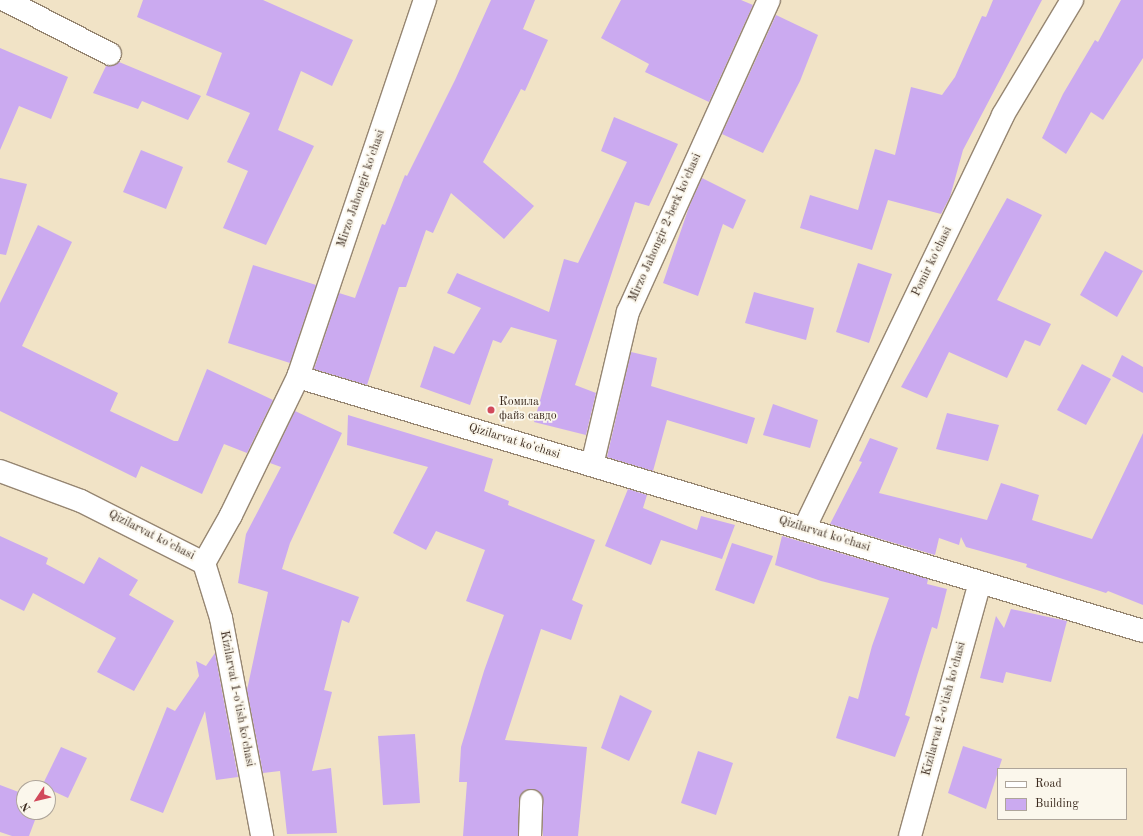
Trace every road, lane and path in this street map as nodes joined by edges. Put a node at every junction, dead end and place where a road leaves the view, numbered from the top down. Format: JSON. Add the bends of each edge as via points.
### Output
{"nodes":[{"id":1,"x":5,"y":0,"type":"edge"},
{"id":2,"x":425,"y":0,"type":"edge"},
{"id":3,"x":769,"y":0,"type":"edge"},
{"id":4,"x":1072,"y":0,"type":"edge"},
{"id":5,"x":110,"y":54,"type":"dead end"},
{"id":6,"x":298,"y":377,"type":"junction"},
{"id":7,"x":592,"y":465,"type":"junction"},
{"id":8,"x":0,"y":471,"type":"edge"},
{"id":9,"x":804,"y":529,"type":"junction"},
{"id":10,"x":204,"y":563,"type":"junction"},
{"id":11,"x":980,"y":582,"type":"junction"},
{"id":12,"x":1143,"y":631,"type":"edge"},
{"id":13,"x":531,"y":802,"type":"dead end"},
{"id":14,"x":262,"y":836,"type":"edge"},
{"id":15,"x":530,"y":836,"type":"edge"},
{"id":16,"x":910,"y":836,"type":"edge"}],
"edges":[{"from":1,"to":5,"type":"street"},
{"from":2,"to":6,"type":"street","name":"Mirzo Jahongir ko'chasi"},
{"from":3,"to":7,"type":"street","name":"Mirzo Jahongir 2-berk ko'chasi","via":[[628,312]]},
{"from":4,"to":9,"type":"street","name":"Pomir ko'chasi","via":[[1003,115]]},
{"from":6,"to":7,"type":"street","name":"Qizilarvat ko'chasi"},
{"from":6,"to":10,"type":"street","name":"Qizilarvat ko'chasi","via":[[231,515]]},
{"from":7,"to":9,"type":"street","name":"Qizilarvat ko'chasi"},
{"from":8,"to":10,"type":"street","name":"Qizilarvat ko'chasi","via":[[81,501]]},
{"from":9,"to":11,"type":"street","name":"Qizilarvat ko'chasi"},
{"from":10,"to":14,"type":"street","name":"Kizilarvat 1-o'tish ko'chasi","via":[[221,618]]},
{"from":11,"to":12,"type":"street","name":"Qizilarvat ko'chasi"},
{"from":11,"to":16,"type":"street","name":"Kizilarvat 2-o'tish ko'chasi"},
{"from":13,"to":15,"type":"street"}]}
